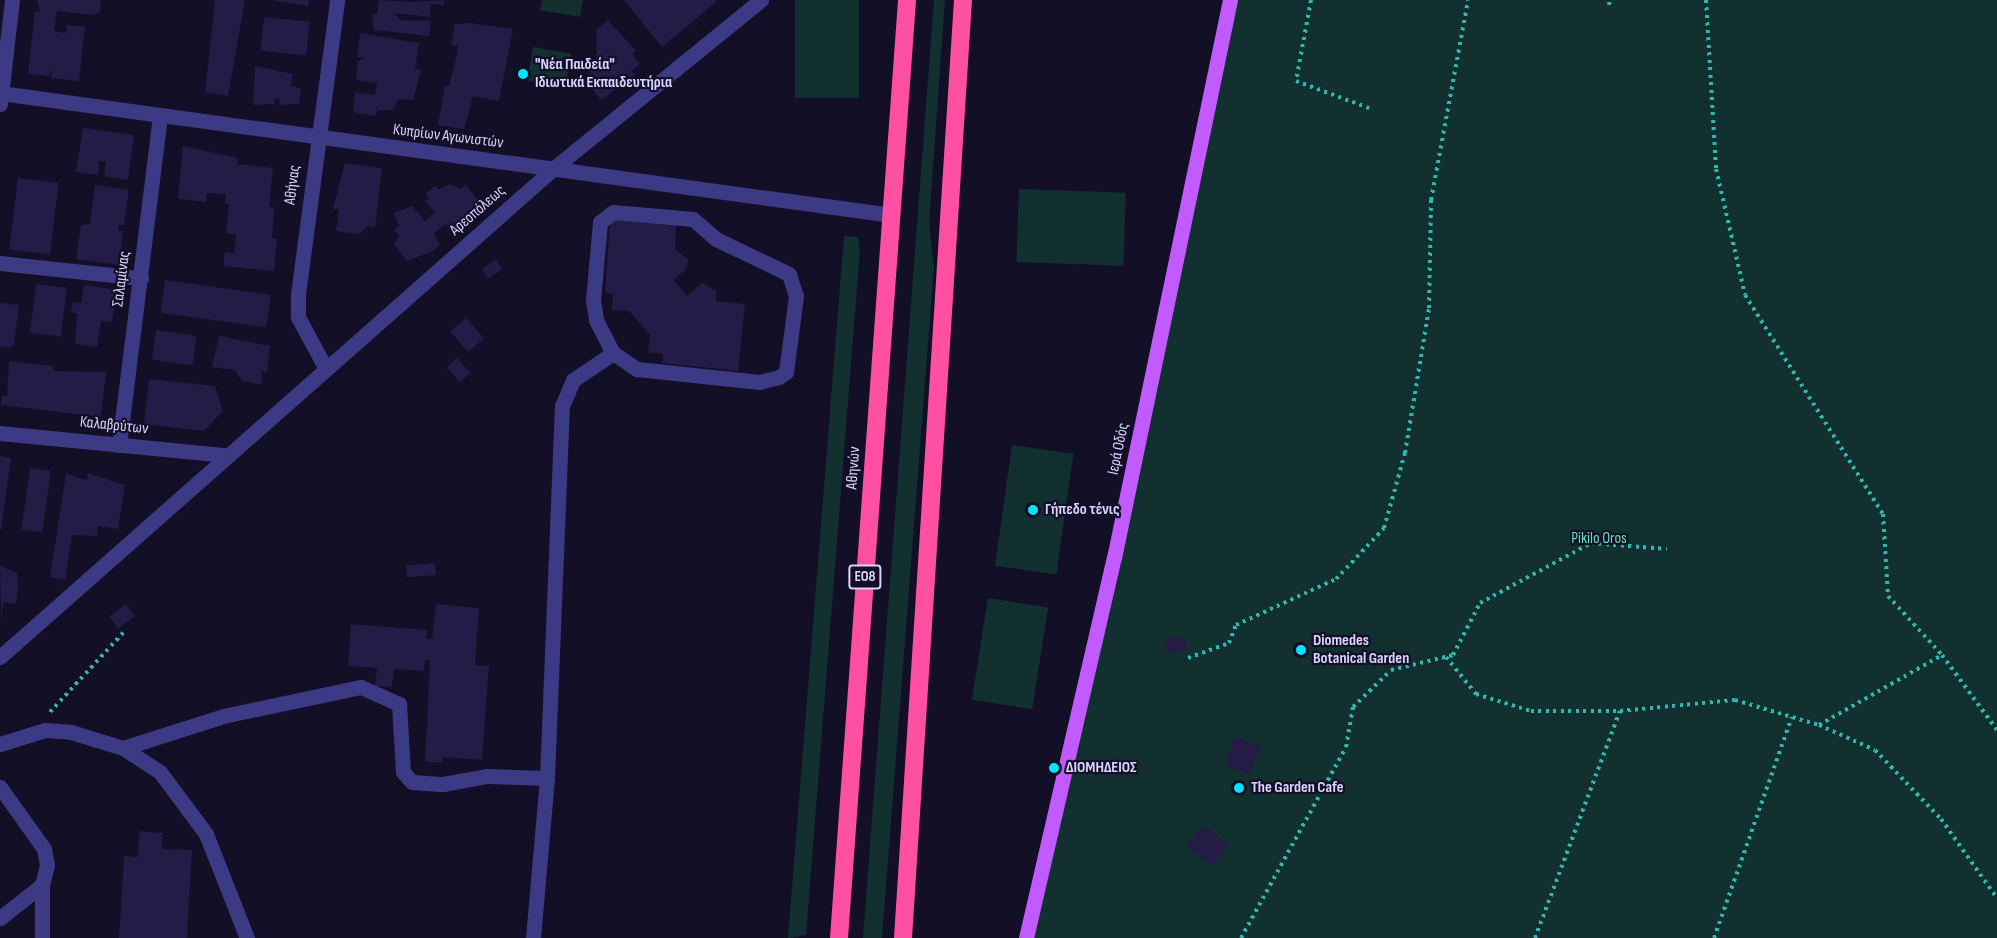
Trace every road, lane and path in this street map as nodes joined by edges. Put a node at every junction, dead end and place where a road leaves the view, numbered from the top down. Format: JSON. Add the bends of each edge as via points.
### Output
{"nodes":[{"id":1,"x":12,"y":0,"type":"edge"},
{"id":2,"x":337,"y":0,"type":"edge"},
{"id":3,"x":761,"y":0,"type":"edge"},
{"id":4,"x":907,"y":0,"type":"edge"},
{"id":5,"x":963,"y":0,"type":"edge"},
{"id":6,"x":1230,"y":0,"type":"edge"},
{"id":7,"x":1311,"y":0,"type":"edge"},
{"id":8,"x":1468,"y":0,"type":"edge"},
{"id":9,"x":1706,"y":0,"type":"edge"},
{"id":10,"x":1,"y":97,"type":"edge"},
{"id":11,"x":1369,"y":108,"type":"dead end"},
{"id":12,"x":160,"y":117,"type":"junction"},
{"id":13,"x":317,"y":138,"type":"junction"},
{"id":14,"x":554,"y":168,"type":"junction"},
{"id":15,"x":892,"y":215,"type":"junction"},
{"id":16,"x":0,"y":263,"type":"edge"},
{"id":17,"x":141,"y":278,"type":"junction"},
{"id":18,"x":613,"y":353,"type":"junction"},
{"id":19,"x":325,"y":368,"type":"junction"},
{"id":20,"x":0,"y":433,"type":"edge"},
{"id":21,"x":120,"y":445,"type":"junction"},
{"id":22,"x":224,"y":455,"type":"junction"},
{"id":23,"x":1667,"y":549,"type":"dead end"},
{"id":24,"x":123,"y":633,"type":"dead end"},
{"id":25,"x":1941,"y":655,"type":"junction"},
{"id":26,"x":0,"y":657,"type":"edge"},
{"id":27,"x":1446,"y":657,"type":"junction"},
{"id":28,"x":1188,"y":658,"type":"dead end"},
{"id":29,"x":1620,"y":711,"type":"junction"},
{"id":30,"x":1792,"y":717,"type":"junction"},
{"id":31,"x":1819,"y":725,"type":"junction"},
{"id":32,"x":45,"y":730,"type":"junction"},
{"id":33,"x":1997,"y":730,"type":"edge"},
{"id":34,"x":0,"y":744,"type":"edge"},
{"id":35,"x":123,"y":748,"type":"junction"},
{"id":36,"x":547,"y":778,"type":"junction"},
{"id":37,"x":0,"y":787,"type":"edge"},
{"id":38,"x":42,"y":885,"type":"junction"},
{"id":39,"x":1997,"y":898,"type":"edge"},
{"id":40,"x":0,"y":918,"type":"edge"},
{"id":41,"x":42,"y":938,"type":"edge"},
{"id":42,"x":248,"y":938,"type":"edge"},
{"id":43,"x":532,"y":938,"type":"edge"},
{"id":44,"x":839,"y":938,"type":"edge"},
{"id":45,"x":903,"y":938,"type":"edge"},
{"id":46,"x":1026,"y":938,"type":"edge"},
{"id":47,"x":1241,"y":938,"type":"edge"},
{"id":48,"x":1535,"y":938,"type":"edge"},
{"id":49,"x":1714,"y":938,"type":"edge"}],
"edges":[{"from":1,"to":10,"type":"street"},
{"from":2,"to":13,"type":"street","name":"Αθήνας"},
{"from":3,"to":14,"type":"street","name":"Αρεοπόλεως"},
{"from":4,"to":15,"type":"highway","name":"Αθηνών","number":"ΕΟ8"},
{"from":5,"to":45,"type":"highway"},
{"from":6,"to":46,"type":"main road","name":"Ιερά Οδός","via":[[1114,558]]},
{"from":7,"to":11,"type":"path","via":[[1296,81]]},
{"from":8,"to":28,"type":"path","via":[[1431,200],[1428,308],[1406,453],[1384,528],[1336,579],[1236,625],[1229,644]]},
{"from":9,"to":25,"type":"path","via":[[1716,169],[1745,295],[1882,514],[1888,596]]},
{"from":10,"to":12,"type":"street","name":"Κυπρίων Αγωνιστών"},
{"from":12,"to":13,"type":"street","name":"Κυπρίων Αγωνιστών"},
{"from":12,"to":17,"type":"street","name":"Σαλαμίνας"},
{"from":13,"to":14,"type":"street","name":"Κυπρίων Αγωνιστών"},
{"from":13,"to":19,"type":"street","name":"Αθήνας","via":[[298,317]]},
{"from":14,"to":15,"type":"street","name":"Κυπρίων Αγωνιστών"},
{"from":14,"to":19,"type":"street","name":"Αρεοπόλεως"},
{"from":15,"to":44,"type":"highway","name":"Αθηνών","number":"ΕΟ8"},
{"from":16,"to":17,"type":"street"},
{"from":17,"to":21,"type":"street","name":"Σαλαμίνας"},
{"from":18,"to":18,"type":"street","via":[[637,369],[759,382],[779,377],[786,372],[796,296],[789,274],[716,239],[693,219],[613,212],[600,222],[593,300],[596,320]]},
{"from":18,"to":36,"type":"street","via":[[573,380],[562,406]]},
{"from":19,"to":22,"type":"street","name":"Αρεοπόλεως"},
{"from":20,"to":21,"type":"street","name":"Καλαβρύτων"},
{"from":21,"to":22,"type":"street","name":"Καλαβρύτων"},
{"from":22,"to":26,"type":"street","name":"Αρεοπόλεως","via":[[129,547]]},
{"from":23,"to":27,"type":"path","via":[[1591,543],[1480,603],[1453,655]]},
{"from":24,"to":32,"type":"path","via":[[57,703],[47,716]]},
{"from":25,"to":31,"type":"path"},
{"from":25,"to":33,"type":"path"},
{"from":27,"to":29,"type":"path","via":[[1476,694],[1531,711]]},
{"from":27,"to":47,"type":"path","via":[[1391,670],[1353,707],[1346,747]]},
{"from":29,"to":30,"type":"path","via":[[1735,700]]},
{"from":29,"to":48,"type":"path"},
{"from":30,"to":31,"type":"path"},
{"from":30,"to":49,"type":"path"},
{"from":31,"to":39,"type":"path","via":[[1875,750],[1941,819]]},
{"from":32,"to":34,"type":"street"},
{"from":32,"to":35,"type":"street","via":[[71,732]]},
{"from":35,"to":36,"type":"street","via":[[223,716],[361,687],[399,704],[403,772],[412,782],[443,784],[487,776]]},
{"from":35,"to":42,"type":"street","via":[[160,772],[181,796],[206,834]]},
{"from":36,"to":43,"type":"street"},
{"from":37,"to":38,"type":"street","via":[[44,849],[47,865]]},
{"from":38,"to":40,"type":"street"},
{"from":38,"to":41,"type":"street"}]}
